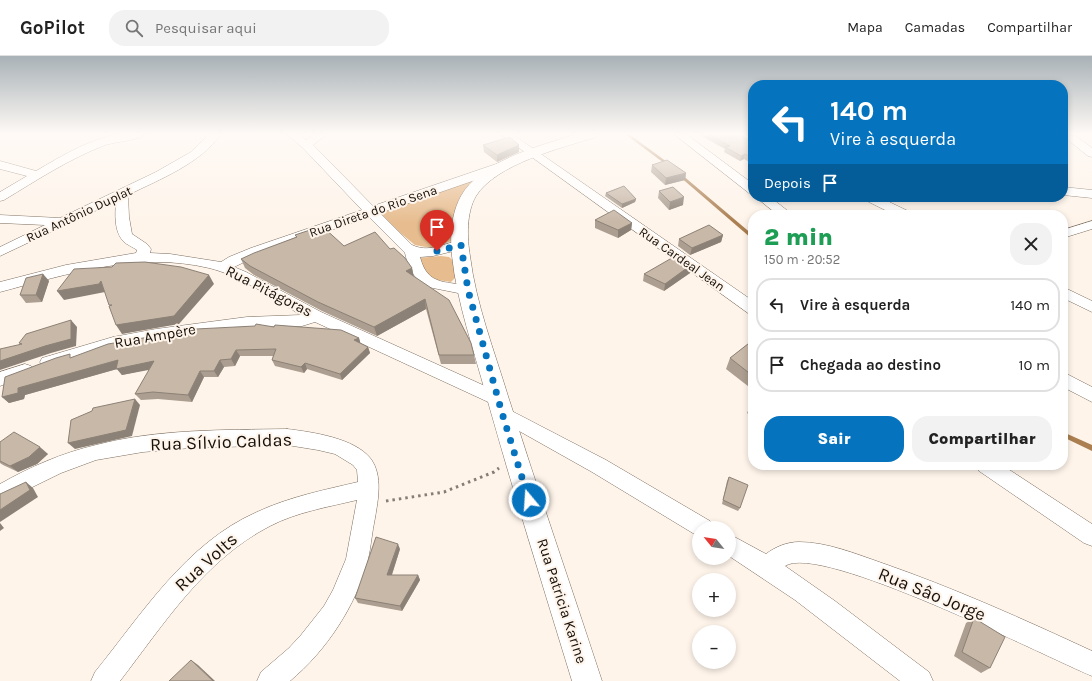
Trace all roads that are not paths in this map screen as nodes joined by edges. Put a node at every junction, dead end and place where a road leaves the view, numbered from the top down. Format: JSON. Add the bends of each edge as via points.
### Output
{"nodes":[{"id":1,"x":57,"y":163,"type":"edge"},
{"id":2,"x":181,"y":163,"type":"edge"},
{"id":3,"x":324,"y":163,"type":"edge"},
{"id":4,"x":510,"y":163,"type":"edge"},
{"id":5,"x":546,"y":163,"type":"edge"},
{"id":6,"x":718,"y":163,"type":"edge"},
{"id":7,"x":0,"y":165,"type":"edge"},
{"id":8,"x":503,"y":166,"type":"junction"},
{"id":9,"x":36,"y":175,"type":"junction"},
{"id":10,"x":748,"y":186,"type":"edge"},
{"id":11,"x":1068,"y":192,"type":"edge"},
{"id":12,"x":122,"y":194,"type":"junction"},
{"id":13,"x":1092,"y":194,"type":"edge"},
{"id":14,"x":0,"y":197,"type":"edge"},
{"id":15,"x":769,"y":202,"type":"edge"},
{"id":16,"x":879,"y":202,"type":"edge"},
{"id":17,"x":779,"y":210,"type":"edge"},
{"id":18,"x":895,"y":210,"type":"edge"},
{"id":19,"x":370,"y":211,"type":"junction"},
{"id":20,"x":0,"y":219,"type":"edge"},
{"id":21,"x":61,"y":222,"type":"junction"},
{"id":22,"x":1092,"y":226,"type":"edge"},
{"id":23,"x":1068,"y":233,"type":"edge"},
{"id":24,"x":461,"y":245,"type":"junction"},
{"id":25,"x":412,"y":251,"type":"junction"},
{"id":26,"x":0,"y":252,"type":"edge"},
{"id":27,"x":142,"y":257,"type":"junction"},
{"id":28,"x":224,"y":267,"type":"junction"},
{"id":29,"x":0,"y":287,"type":"edge"},
{"id":30,"x":468,"y":290,"type":"junction"},
{"id":31,"x":1068,"y":294,"type":"edge"},
{"id":32,"x":748,"y":305,"type":"edge"},
{"id":33,"x":1092,"y":306,"type":"edge"},
{"id":34,"x":315,"y":316,"type":"junction"},
{"id":35,"x":0,"y":379,"type":"edge"},
{"id":36,"x":1068,"y":382,"type":"edge"},
{"id":37,"x":1092,"y":395,"type":"edge"},
{"id":38,"x":500,"y":406,"type":"junction"},
{"id":39,"x":993,"y":470,"type":"edge"},
{"id":40,"x":0,"y":494,"type":"edge"},
{"id":41,"x":367,"y":497,"type":"junction"},
{"id":42,"x":692,"y":521,"type":"edge"},
{"id":43,"x":1092,"y":536,"type":"edge"},
{"id":44,"x":736,"y":548,"type":"edge"},
{"id":45,"x":768,"y":567,"type":"junction"},
{"id":46,"x":1092,"y":664,"type":"edge"},
{"id":47,"x":104,"y":681,"type":"edge"},
{"id":48,"x":270,"y":681,"type":"edge"},
{"id":49,"x":587,"y":681,"type":"edge"},
{"id":50,"x":920,"y":681,"type":"edge"}],
"edges":[{"from":1,"to":9,"type":"street"},
{"from":2,"to":12,"type":"street","name":"Rua Antônio Duplat"},
{"from":3,"to":19,"type":"street"},
{"from":4,"to":8,"type":"main road","name":"Rua Direta do Rio Sena"},
{"from":5,"to":32,"type":"street","name":"Rua Cardeal Jean"},
{"from":6,"to":10,"type":"street"},
{"from":7,"to":9,"type":"street"},
{"from":8,"to":19,"type":"street","name":"Rua Direta do Rio Sena"},
{"from":8,"to":24,"type":"main road","name":"Rua Patricia Karine","via":[[469,194],[460,227]]},
{"from":9,"to":14,"type":"street"},
{"from":11,"to":13,"type":"street"},
{"from":12,"to":21,"type":"street","name":"Rua Antônio Duplat"},
{"from":12,"to":27,"type":"street","via":[[125,234],[144,249]]},
{"from":15,"to":17,"type":"street"},
{"from":16,"to":18,"type":"street"},
{"from":19,"to":25,"type":"street"},
{"from":19,"to":28,"type":"street","name":"Rua Direta do Rio Sena","via":[[256,251]]},
{"from":20,"to":21,"type":"street"},
{"from":21,"to":26,"type":"street","name":"Rua Antônio Duplat"},
{"from":22,"to":23,"type":"street"},
{"from":24,"to":25,"type":"street","via":[[426,253]]},
{"from":24,"to":30,"type":"main road","name":"Rua Patricia Karine"},
{"from":25,"to":30,"type":"street","via":[[416,269],[428,283]]},
{"from":27,"to":28,"type":"street","name":"Rua Pitágoras","via":[[188,260]]},
{"from":27,"to":29,"type":"street","name":"Rua Pitágoras","via":[[66,270]]},
{"from":28,"to":34,"type":"street","name":"Rua Pitágoras"},
{"from":30,"to":38,"type":"main road","name":"Rua Patricia Karine"},
{"from":31,"to":33,"type":"street"},
{"from":34,"to":35,"type":"street","name":"Rua Ampère","via":[[302,321],[247,322],[113,343],[58,358]]},
{"from":34,"to":38,"type":"street","name":"Rua Pitágoras"},
{"from":36,"to":37,"type":"street"},
{"from":38,"to":42,"type":"street","name":"Rua Pitágoras"},
{"from":38,"to":49,"type":"main road","name":"Rua Patricia Karine"},
{"from":39,"to":43,"type":"street"},
{"from":40,"to":41,"type":"street","name":"Rua Sílvio Caldas","via":[[53,466],[110,449],[219,439],[287,437],[323,443],[356,455],[365,467]]},
{"from":41,"to":47,"type":"street","name":"Rua Volts","via":[[284,510],[240,532],[216,549],[183,582],[146,625]]},
{"from":41,"to":48,"type":"street","name":"Rua Sílvio Caldas","via":[[356,565],[344,594],[326,624],[306,649]]},
{"from":44,"to":45,"type":"street"},
{"from":45,"to":46,"type":"street","name":"Rua Sâo Jorge","via":[[778,557],[791,553],[843,561],[957,603]]},
{"from":45,"to":50,"type":"street","via":[[831,611]]}]}
